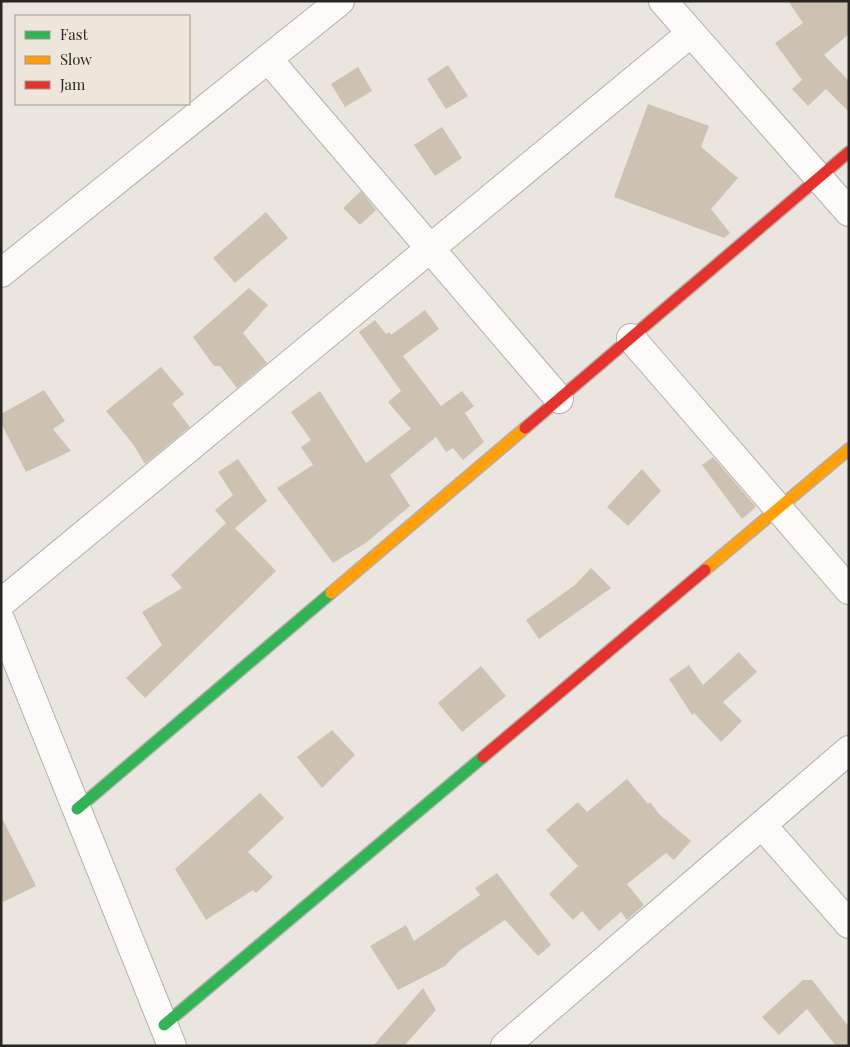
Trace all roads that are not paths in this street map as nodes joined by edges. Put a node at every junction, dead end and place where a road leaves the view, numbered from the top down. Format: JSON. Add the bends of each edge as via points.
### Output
{"nodes":[{"id":1,"x":340,"y":1,"type":"edge"},
{"id":2,"x":663,"y":1,"type":"edge"},
{"id":3,"x":691,"y":33,"type":"junction"},
{"id":4,"x":268,"y":59,"type":"junction"},
{"id":5,"x":849,"y":152,"type":"edge"},
{"id":6,"x":819,"y":178,"type":"junction"},
{"id":7,"x":849,"y":212,"type":"edge"},
{"id":8,"x":430,"y":249,"type":"junction"},
{"id":9,"x":1,"y":273,"type":"edge"},
{"id":10,"x":630,"y":338,"type":"junction"},
{"id":11,"x":559,"y":399,"type":"junction"},
{"id":12,"x":849,"y":449,"type":"edge"},
{"id":13,"x":778,"y":508,"type":"junction"},
{"id":14,"x":849,"y":590,"type":"edge"},
{"id":15,"x":1,"y":603,"type":"edge"},
{"id":16,"x":1,"y":621,"type":"edge"},
{"id":17,"x":849,"y":750,"type":"edge"},
{"id":18,"x":77,"y":809,"type":"junction"},
{"id":19,"x":762,"y":825,"type":"junction"},
{"id":20,"x":849,"y":924,"type":"edge"},
{"id":21,"x":168,"y":1036,"type":"edge"},
{"id":22,"x":505,"y":1046,"type":"edge"}],
"edges":[{"from":1,"to":4,"type":"street"},
{"from":2,"to":3,"type":"street"},
{"from":3,"to":6,"type":"street"},
{"from":3,"to":8,"type":"street"},
{"from":4,"to":8,"type":"street"},
{"from":4,"to":9,"type":"street"},
{"from":5,"to":6,"type":"street"},
{"from":6,"to":7,"type":"street"},
{"from":6,"to":10,"type":"street"},
{"from":8,"to":11,"type":"street"},
{"from":8,"to":15,"type":"street"},
{"from":10,"to":11,"type":"street"},
{"from":10,"to":13,"type":"street"},
{"from":11,"to":18,"type":"street"},
{"from":12,"to":13,"type":"street"},
{"from":13,"to":14,"type":"street"},
{"from":13,"to":21,"type":"street"},
{"from":16,"to":18,"type":"street"},
{"from":17,"to":19,"type":"street"},
{"from":18,"to":21,"type":"street"},
{"from":19,"to":20,"type":"street"},
{"from":19,"to":22,"type":"street"}]}
